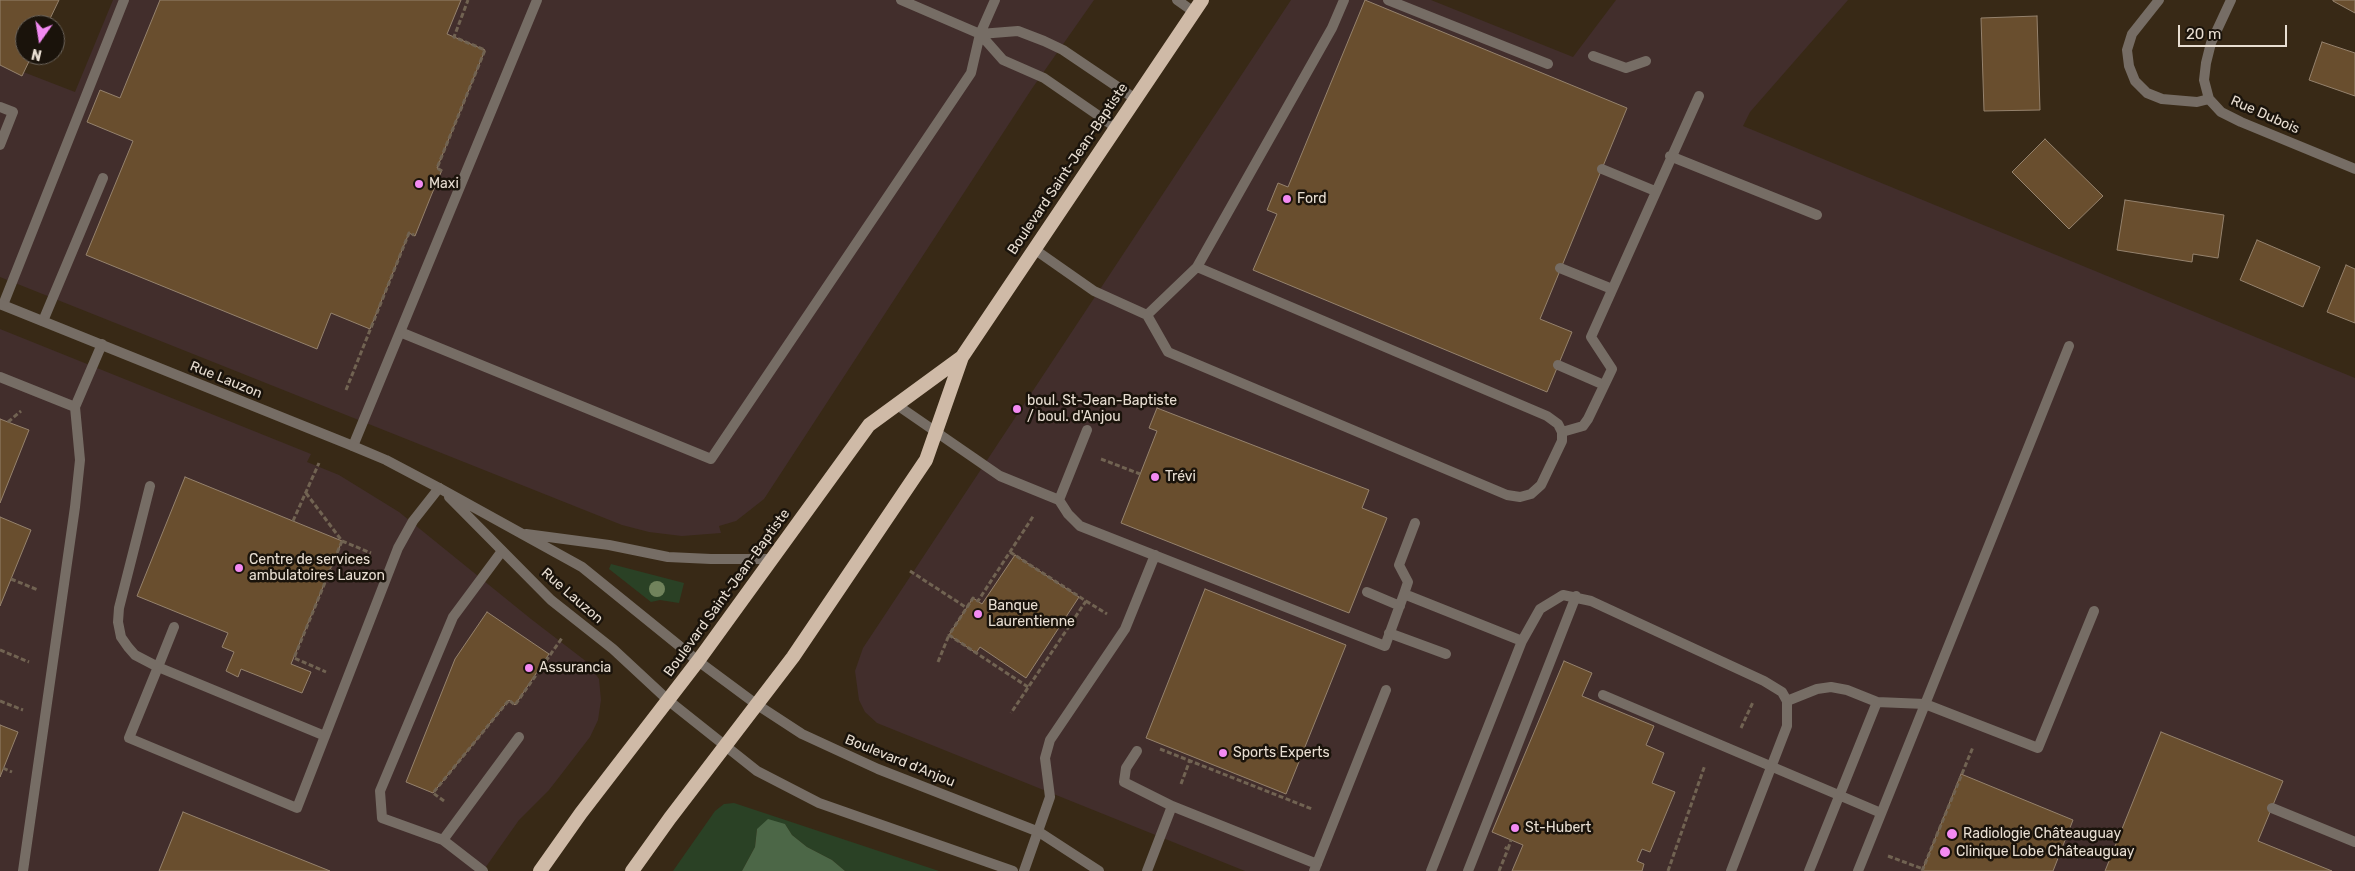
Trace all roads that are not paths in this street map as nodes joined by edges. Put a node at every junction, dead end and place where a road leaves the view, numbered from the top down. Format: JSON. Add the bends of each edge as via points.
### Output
{"nodes":[{"id":1,"x":124,"y":0,"type":"edge"},
{"id":2,"x":538,"y":0,"type":"edge"},
{"id":3,"x":901,"y":0,"type":"edge"},
{"id":4,"x":995,"y":0,"type":"edge"},
{"id":5,"x":1177,"y":0,"type":"edge"},
{"id":6,"x":1202,"y":0,"type":"edge"},
{"id":7,"x":1344,"y":0,"type":"edge"},
{"id":8,"x":1388,"y":0,"type":"edge"},
{"id":9,"x":2159,"y":0,"type":"edge"},
{"id":10,"x":2231,"y":0,"type":"edge"},
{"id":11,"x":1194,"y":12,"type":"junction"},
{"id":12,"x":980,"y":34,"type":"junction"},
{"id":13,"x":1593,"y":56,"type":"dead end"},
{"id":14,"x":1646,"y":61,"type":"dead end"},
{"id":15,"x":1548,"y":64,"type":"dead end"},
{"id":16,"x":1699,"y":96,"type":"dead end"},
{"id":17,"x":1134,"y":98,"type":"junction"},
{"id":18,"x":2209,"y":99,"type":"junction"},
{"id":19,"x":0,"y":107,"type":"edge"},
{"id":20,"x":1115,"y":127,"type":"junction"},
{"id":21,"x":0,"y":145,"type":"edge"},
{"id":22,"x":1670,"y":156,"type":"junction"},
{"id":23,"x":1602,"y":169,"type":"dead end"},
{"id":24,"x":2355,"y":169,"type":"edge"},
{"id":25,"x":103,"y":178,"type":"dead end"},
{"id":26,"x":1656,"y":191,"type":"junction"},
{"id":27,"x":1816,"y":215,"type":"dead end"},
{"id":28,"x":1034,"y":250,"type":"junction"},
{"id":29,"x":1197,"y":267,"type":"junction"},
{"id":30,"x":1560,"y":268,"type":"dead end"},
{"id":31,"x":1612,"y":289,"type":"junction"},
{"id":32,"x":1,"y":304,"type":"edge"},
{"id":33,"x":1147,"y":315,"type":"junction"},
{"id":34,"x":43,"y":321,"type":"junction"},
{"id":35,"x":400,"y":332,"type":"junction"},
{"id":36,"x":102,"y":344,"type":"junction"},
{"id":37,"x":2069,"y":346,"type":"dead end"},
{"id":38,"x":962,"y":357,"type":"junction"},
{"id":39,"x":1558,"y":366,"type":"dead end"},
{"id":40,"x":0,"y":377,"type":"edge"},
{"id":41,"x":1604,"y":385,"type":"junction"},
{"id":42,"x":896,"y":405,"type":"junction"},
{"id":43,"x":75,"y":407,"type":"junction"},
{"id":44,"x":1087,"y":430,"type":"dead end"},
{"id":45,"x":936,"y":432,"type":"junction"},
{"id":46,"x":1562,"y":432,"type":"junction"},
{"id":47,"x":353,"y":446,"type":"junction"},
{"id":48,"x":150,"y":486,"type":"dead end"},
{"id":49,"x":439,"y":488,"type":"junction"},
{"id":50,"x":1059,"y":500,"type":"junction"},
{"id":51,"x":1415,"y":523,"type":"dead end"},
{"id":52,"x":521,"y":533,"type":"junction"},
{"id":53,"x":502,"y":551,"type":"junction"},
{"id":54,"x":1155,"y":555,"type":"junction"},
{"id":55,"x":773,"y":559,"type":"junction"},
{"id":56,"x":1367,"y":592,"type":"dead end"},
{"id":57,"x":1404,"y":594,"type":"junction"},
{"id":58,"x":1576,"y":596,"type":"junction"},
{"id":59,"x":1400,"y":606,"type":"junction"},
{"id":60,"x":2094,"y":611,"type":"dead end"},
{"id":61,"x":174,"y":627,"type":"dead end"},
{"id":62,"x":1389,"y":633,"type":"junction"},
{"id":63,"x":1522,"y":641,"type":"junction"},
{"id":64,"x":1446,"y":654,"type":"dead end"},
{"id":65,"x":698,"y":661,"type":"junction"},
{"id":66,"x":158,"y":667,"type":"junction"},
{"id":67,"x":1386,"y":690,"type":"dead end"},
{"id":68,"x":1603,"y":695,"type":"dead end"},
{"id":69,"x":669,"y":700,"type":"junction"},
{"id":70,"x":1787,"y":701,"type":"junction"},
{"id":71,"x":1877,"y":702,"type":"junction"},
{"id":72,"x":756,"y":704,"type":"junction"},
{"id":73,"x":1925,"y":704,"type":"junction"},
{"id":74,"x":325,"y":736,"type":"junction"},
{"id":75,"x":519,"y":737,"type":"dead end"},
{"id":76,"x":724,"y":747,"type":"junction"},
{"id":77,"x":1136,"y":751,"type":"dead end"},
{"id":78,"x":1772,"y":766,"type":"junction"},
{"id":79,"x":1840,"y":794,"type":"junction"},
{"id":80,"x":1172,"y":806,"type":"junction"},
{"id":81,"x":2272,"y":808,"type":"dead end"},
{"id":82,"x":1881,"y":813,"type":"junction"},
{"id":83,"x":1039,"y":832,"type":"junction"},
{"id":84,"x":443,"y":840,"type":"junction"},
{"id":85,"x":2355,"y":842,"type":"edge"},
{"id":86,"x":1316,"y":867,"type":"edge"},
{"id":87,"x":23,"y":871,"type":"edge"},
{"id":88,"x":483,"y":871,"type":"edge"},
{"id":89,"x":540,"y":871,"type":"edge"},
{"id":90,"x":632,"y":871,"type":"edge"},
{"id":91,"x":1013,"y":871,"type":"edge"},
{"id":92,"x":1024,"y":871,"type":"edge"},
{"id":93,"x":1099,"y":871,"type":"edge"},
{"id":94,"x":1147,"y":871,"type":"edge"},
{"id":95,"x":1431,"y":871,"type":"edge"},
{"id":96,"x":1468,"y":871,"type":"edge"},
{"id":97,"x":1731,"y":871,"type":"edge"},
{"id":98,"x":1809,"y":871,"type":"edge"},
{"id":99,"x":1858,"y":871,"type":"edge"}],
"edges":[{"from":1,"to":32,"type":"street"},
{"from":2,"to":35,"type":"street"},
{"from":3,"to":12,"type":"street"},
{"from":4,"to":12,"type":"street"},
{"from":5,"to":11,"type":"street"},
{"from":6,"to":11,"type":"highway","name":"Boulevard Saint-Jean-Baptiste"},
{"from":7,"to":29,"type":"street","via":[[1332,28]]},
{"from":8,"to":15,"type":"street"},
{"from":9,"to":18,"type":"street","via":[[2132,34],[2127,50],[2135,81],[2147,93],[2162,99],[2189,102]]},
{"from":10,"to":18,"type":"street","via":[[2211,43],[2206,63],[2204,80]]},
{"from":11,"to":17,"type":"highway","name":"Boulevard Saint-Jean-Baptiste"},
{"from":12,"to":17,"type":"street","via":[[1018,30],[1063,50]]},
{"from":12,"to":20,"type":"street","via":[[1003,60],[1044,78]]},
{"from":12,"to":35,"type":"street","via":[[971,73],[712,458]]},
{"from":13,"to":14,"type":"street","via":[[1626,68]]},
{"from":16,"to":22,"type":"street"},
{"from":17,"to":20,"type":"highway","name":"Boulevard Saint-Jean-Baptiste"},
{"from":18,"to":24,"type":"street","name":"Rue Dubois","via":[[2221,112],[2241,122]]},
{"from":19,"to":21,"type":"street","via":[[14,112]]},
{"from":20,"to":28,"type":"highway","name":"Boulevard Saint-Jean-Baptiste"},
{"from":22,"to":26,"type":"street"},
{"from":22,"to":27,"type":"street"},
{"from":23,"to":26,"type":"street"},
{"from":25,"to":34,"type":"street"},
{"from":26,"to":31,"type":"street"},
{"from":28,"to":33,"type":"street","via":[[1094,290]]},
{"from":28,"to":38,"type":"highway","name":"Boulevard Saint-Jean-Baptiste"},
{"from":29,"to":33,"type":"street"},
{"from":29,"to":46,"type":"street","via":[[1547,416],[1558,424]]},
{"from":30,"to":31,"type":"street"},
{"from":31,"to":41,"type":"street","via":[[1591,337],[1612,369]]},
{"from":32,"to":34,"type":"street","name":"Rue Lauzon"},
{"from":33,"to":46,"type":"street","via":[[1168,352],[1507,495],[1520,497],[1531,494],[1541,485],[1562,441]]},
{"from":34,"to":36,"type":"street","name":"Rue Lauzon"},
{"from":35,"to":47,"type":"street"},
{"from":36,"to":43,"type":"street"},
{"from":36,"to":47,"type":"street","name":"Rue Lauzon"},
{"from":37,"to":73,"type":"street"},
{"from":38,"to":42,"type":"highway","name":"Boulevard Saint-Jean-Baptiste"},
{"from":38,"to":45,"type":"highway","name":"Boulevard Saint-Jean-Baptiste"},
{"from":39,"to":41,"type":"street"},
{"from":40,"to":43,"type":"street"},
{"from":41,"to":46,"type":"street","via":[[1583,426]]},
{"from":42,"to":45,"type":"street"},
{"from":42,"to":55,"type":"highway","name":"Boulevard Saint-Jean-Baptiste","via":[[869,425]]},
{"from":43,"to":87,"type":"street","via":[[80,460]]},
{"from":44,"to":50,"type":"street"},
{"from":45,"to":50,"type":"street","via":[[1000,476]]},
{"from":45,"to":72,"type":"highway","name":"Boulevard Saint-Jean-Baptiste","via":[[926,460],[792,657]]},
{"from":47,"to":49,"type":"street","name":"Rue Lauzon"},
{"from":48,"to":66,"type":"street","via":[[118,622],[122,637],[135,655]]},
{"from":49,"to":52,"type":"street","name":"Rue Lauzon"},
{"from":49,"to":53,"type":"street","name":"Rue Lauzon"},
{"from":49,"to":74,"type":"street","via":[[413,521],[392,561]]},
{"from":50,"to":54,"type":"street","via":[[1080,526]]},
{"from":51,"to":57,"type":"street","via":[[1399,565],[1408,582]]},
{"from":52,"to":55,"type":"street","via":[[668,557]]},
{"from":52,"to":65,"type":"street","name":"Rue Lauzon","via":[[582,567]]},
{"from":53,"to":69,"type":"street","name":"Rue Lauzon","via":[[552,600]]},
{"from":53,"to":84,"type":"street","via":[[453,617],[380,791],[382,818]]},
{"from":54,"to":62,"type":"street","via":[[1385,646]]},
{"from":54,"to":83,"type":"street","via":[[1125,629],[1050,740],[1044,758],[1050,797]]},
{"from":55,"to":65,"type":"highway","name":"Boulevard Saint-Jean-Baptiste"},
{"from":56,"to":59,"type":"street"},
{"from":57,"to":59,"type":"street"},
{"from":57,"to":63,"type":"street"},
{"from":58,"to":63,"type":"street","via":[[1563,595],[1540,609]]},
{"from":58,"to":70,"type":"street","via":[[1769,683],[1782,692]]},
{"from":58,"to":96,"type":"street"},
{"from":59,"to":62,"type":"street"},
{"from":60,"to":73,"type":"street","via":[[2038,748]]},
{"from":61,"to":66,"type":"street"},
{"from":62,"to":64,"type":"street"},
{"from":63,"to":95,"type":"street"},
{"from":65,"to":69,"type":"highway","name":"Boulevard Saint-Jean-Baptiste"},
{"from":65,"to":72,"type":"street","name":"Boulevard d'Anjou"},
{"from":66,"to":74,"type":"street"},
{"from":66,"to":74,"type":"street","via":[[129,738],[297,808]]},
{"from":67,"to":86,"type":"street"},
{"from":68,"to":78,"type":"street"},
{"from":69,"to":76,"type":"street"},
{"from":69,"to":89,"type":"highway","name":"Boulevard Saint-Jean-Baptiste"},
{"from":70,"to":71,"type":"street","via":[[1830,687]]},
{"from":70,"to":78,"type":"street","via":[[1787,726]]},
{"from":71,"to":73,"type":"street"},
{"from":71,"to":79,"type":"street"},
{"from":72,"to":76,"type":"highway","name":"Boulevard Saint-Jean-Baptiste"},
{"from":72,"to":83,"type":"street","name":"Boulevard d'Anjou","via":[[818,742]]},
{"from":73,"to":82,"type":"street"},
{"from":75,"to":84,"type":"street"},
{"from":76,"to":90,"type":"highway","name":"Boulevard Saint-Jean-Baptiste"},
{"from":76,"to":91,"type":"street","via":[[757,771],[819,803]]},
{"from":77,"to":80,"type":"street","via":[[1126,768],[1124,782]]},
{"from":78,"to":79,"type":"street"},
{"from":78,"to":97,"type":"street"},
{"from":79,"to":82,"type":"street"},
{"from":79,"to":98,"type":"street"},
{"from":80,"to":86,"type":"street"},
{"from":80,"to":94,"type":"street"},
{"from":81,"to":85,"type":"street"},
{"from":82,"to":99,"type":"street"},
{"from":83,"to":92,"type":"street"},
{"from":83,"to":93,"type":"street","name":"Boulevard d'Anjou"},
{"from":84,"to":88,"type":"street"}]}
